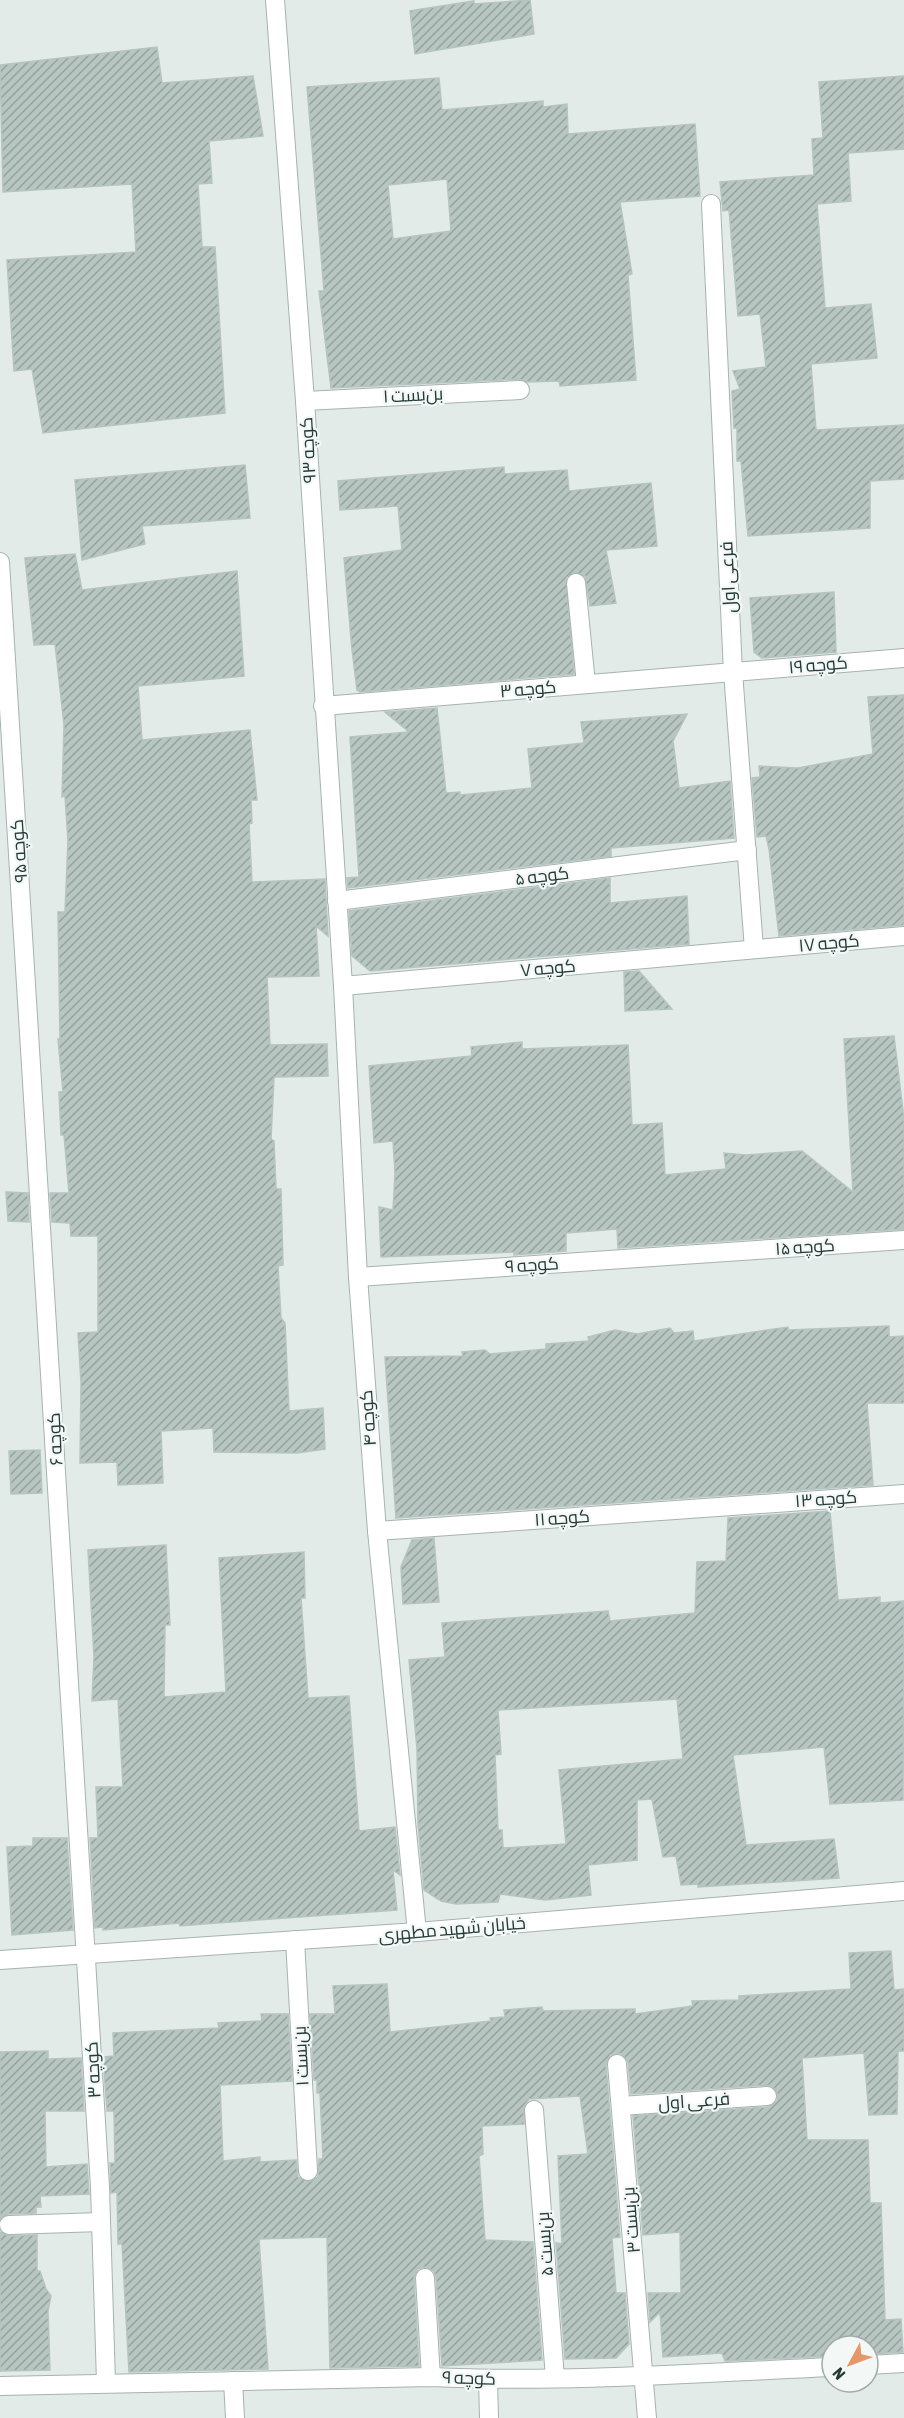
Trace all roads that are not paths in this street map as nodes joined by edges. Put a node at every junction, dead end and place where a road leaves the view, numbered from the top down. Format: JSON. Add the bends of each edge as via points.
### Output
{"nodes":[{"id":1,"x":275,"y":0,"type":"edge"},
{"id":2,"x":711,"y":204,"type":"dead end"},
{"id":3,"x":520,"y":390,"type":"dead end"},
{"id":4,"x":305,"y":401,"type":"junction"},
{"id":5,"x":0,"y":562,"type":"edge"},
{"id":6,"x":576,"y":583,"type":"dead end"},
{"id":7,"x":904,"y":658,"type":"edge"},
{"id":8,"x":733,"y":672,"type":"junction"},
{"id":9,"x":586,"y":684,"type":"junction"},
{"id":10,"x":323,"y":706,"type":"junction"},
{"id":11,"x":747,"y":850,"type":"junction"},
{"id":12,"x":337,"y":901,"type":"junction"},
{"id":13,"x":24,"y":925,"type":"joint"},
{"id":14,"x":904,"y":936,"type":"edge"},
{"id":15,"x":754,"y":949,"type":"junction"},
{"id":16,"x":342,"y":986,"type":"junction"},
{"id":17,"x":904,"y":1240,"type":"edge"},
{"id":18,"x":706,"y":1253,"type":"joint"},
{"id":19,"x":358,"y":1277,"type":"junction"},
{"id":20,"x":904,"y":1494,"type":"edge"},
{"id":21,"x":748,"y":1505,"type":"joint"},
{"id":22,"x":377,"y":1531,"type":"junction"},
{"id":23,"x":904,"y":1891,"type":"edge"},
{"id":24,"x":417,"y":1932,"type":"junction"},
{"id":25,"x":295,"y":1940,"type":"junction"},
{"id":26,"x":87,"y":1954,"type":"junction"},
{"id":27,"x":0,"y":1960,"type":"edge"},
{"id":28,"x":617,"y":2064,"type":"dead end"},
{"id":29,"x":767,"y":2096,"type":"dead end"},
{"id":30,"x":621,"y":2106,"type":"junction"},
{"id":31,"x":534,"y":2110,"type":"dead end"},
{"id":32,"x":308,"y":2171,"type":"dead end"},
{"id":33,"x":101,"y":2222,"type":"junction"},
{"id":34,"x":9,"y":2225,"type":"dead end"},
{"id":35,"x":425,"y":2278,"type":"dead end"},
{"id":36,"x":904,"y":2363,"type":"edge"},
{"id":37,"x":880,"y":2364,"type":"edge"},
{"id":38,"x":820,"y":2368,"type":"edge"},
{"id":39,"x":644,"y":2375,"type":"junction"},
{"id":40,"x":431,"y":2377,"type":"junction"},
{"id":41,"x":555,"y":2378,"type":"junction"},
{"id":42,"x":488,"y":2379,"type":"junction"},
{"id":43,"x":233,"y":2381,"type":"junction"},
{"id":44,"x":106,"y":2382,"type":"junction"},
{"id":45,"x":0,"y":2386,"type":"edge"},
{"id":46,"x":235,"y":2418,"type":"edge"},
{"id":47,"x":489,"y":2418,"type":"edge"},
{"id":48,"x":647,"y":2418,"type":"edge"}],
"edges":[{"from":1,"to":4,"type":"street","name":"کوچه ۹۳"},
{"from":2,"to":8,"type":"street","name":"فرعی اول"},
{"from":3,"to":4,"type":"street","name":"بن‌بست ۱"},
{"from":4,"to":10,"type":"street","name":"کوچه ۹۳"},
{"from":5,"to":13,"type":"street","name":"کوچه ۹۵"},
{"from":6,"to":9,"type":"street"},
{"from":7,"to":8,"type":"street","name":"کوچه ۱۹"},
{"from":8,"to":9,"type":"street","name":"کوچه ۳"},
{"from":8,"to":11,"type":"street","name":"فرعی اول"},
{"from":9,"to":10,"type":"street","name":"کوچه ۳"},
{"from":10,"to":12,"type":"street","name":"کوچه ۹۳"},
{"from":11,"to":12,"type":"street","name":"کوچه ۵"},
{"from":11,"to":15,"type":"street","name":"فرعی اول"},
{"from":12,"to":16,"type":"street","name":"کوچه ۴"},
{"from":13,"to":26,"type":"street","name":"کوچه ۶"},
{"from":14,"to":15,"type":"street","name":"کوچه ۱۷"},
{"from":15,"to":16,"type":"street","name":"کوچه ۷"},
{"from":16,"to":19,"type":"street","name":"کوچه ۴"},
{"from":17,"to":18,"type":"street","name":"کوچه ۱۵"},
{"from":18,"to":19,"type":"street","name":"کوچه ۹"},
{"from":19,"to":22,"type":"street","name":"کوچه ۴"},
{"from":20,"to":21,"type":"street","name":"کوچه ۱۳"},
{"from":21,"to":22,"type":"street","name":"کوچه ۱۱"},
{"from":22,"to":24,"type":"street","name":"کوچه ۴"},
{"from":23,"to":24,"type":"street","name":"خیابان شهید مطهری"},
{"from":24,"to":25,"type":"street","name":"خیابان شهید مطهری"},
{"from":25,"to":26,"type":"street","name":"خیابان شهید مطهری"},
{"from":25,"to":32,"type":"street","name":"بن‌بست ۱"},
{"from":26,"to":27,"type":"street","name":"خیابان شهید مطهری"},
{"from":26,"to":33,"type":"street","name":"کوچه ۳"},
{"from":28,"to":30,"type":"street","name":"بن‌بست ۳"},
{"from":29,"to":30,"type":"street","name":"فرعی اول"},
{"from":30,"to":39,"type":"street","name":"بن‌بست ۳"},
{"from":31,"to":41,"type":"street","name":"بن‌بست ۵"},
{"from":33,"to":34,"type":"street"},
{"from":33,"to":44,"type":"street"},
{"from":35,"to":40,"type":"street"},
{"from":36,"to":37,"type":"street"},
{"from":38,"to":39,"type":"street","name":"کوچه ۹"},
{"from":39,"to":41,"type":"street","name":"کوچه ۹"},
{"from":39,"to":48,"type":"street","name":"بن‌بست ۳"},
{"from":40,"to":42,"type":"street","name":"کوچه ۹"},
{"from":40,"to":43,"type":"street","name":"کوچه ۹"},
{"from":41,"to":42,"type":"street","name":"کوچه ۹"},
{"from":42,"to":47,"type":"street"},
{"from":43,"to":44,"type":"street","name":"کوچه ۹"},
{"from":43,"to":46,"type":"street"},
{"from":44,"to":45,"type":"street","name":"کوچه ۹"}]}
